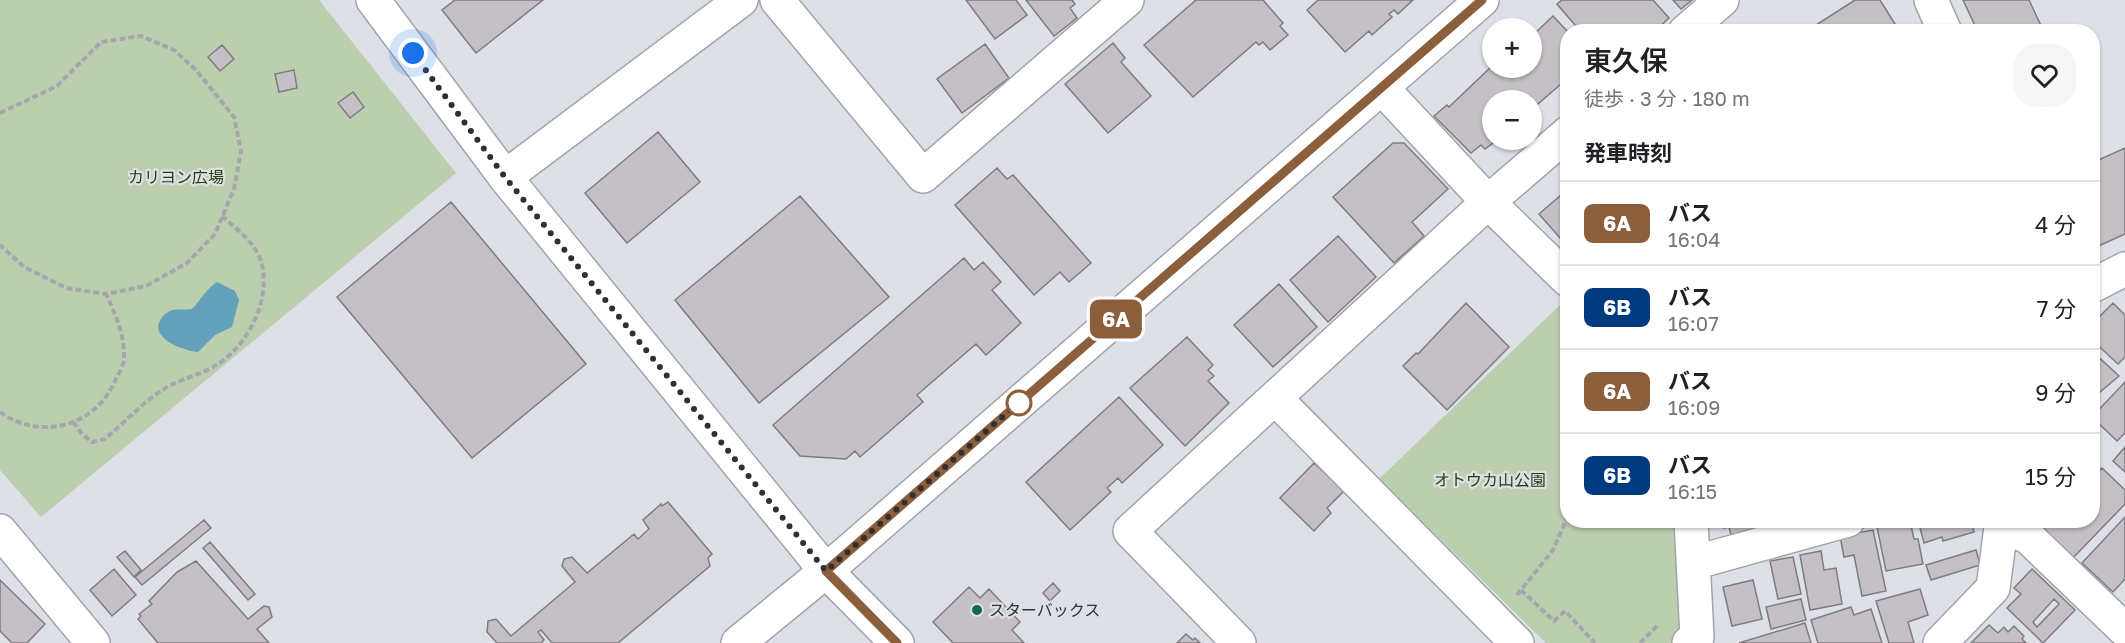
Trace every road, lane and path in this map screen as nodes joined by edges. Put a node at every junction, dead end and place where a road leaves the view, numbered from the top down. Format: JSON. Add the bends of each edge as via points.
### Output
{"nodes":[{"id":1,"x":374,"y":0,"type":"edge"},
{"id":2,"x":741,"y":0,"type":"edge"},
{"id":3,"x":777,"y":0,"type":"edge"},
{"id":4,"x":1127,"y":0,"type":"edge"},
{"id":5,"x":1482,"y":0,"type":"edge"},
{"id":6,"x":1722,"y":0,"type":"edge"},
{"id":7,"x":1931,"y":0,"type":"edge"},
{"id":8,"x":1695,"y":24,"type":"edge"},
{"id":9,"x":1942,"y":24,"type":"edge"},
{"id":10,"x":1382,"y":88,"type":"junction"},
{"id":11,"x":0,"y":113,"type":"edge"},
{"id":12,"x":1560,"y":140,"type":"edge"},
{"id":13,"x":505,"y":177,"type":"junction"},
{"id":14,"x":1488,"y":202,"type":"junction"},
{"id":15,"x":222,"y":216,"type":"junction"},
{"id":16,"x":0,"y":245,"type":"edge"},
{"id":17,"x":2125,"y":270,"type":"edge"},
{"id":18,"x":1560,"y":272,"type":"edge"},
{"id":19,"x":2100,"y":282,"type":"edge"},
{"id":20,"x":106,"y":294,"type":"junction"},
{"id":21,"x":1275,"y":399,"type":"junction"},
{"id":22,"x":0,"y":412,"type":"edge"},
{"id":23,"x":73,"y":422,"type":"junction"},
{"id":24,"x":1562,"y":528,"type":"edge"},
{"id":25,"x":1691,"y":528,"type":"edge"},
{"id":26,"x":1819,"y":528,"type":"edge"},
{"id":27,"x":2001,"y":528,"type":"edge"},
{"id":28,"x":2011,"y":528,"type":"edge"},
{"id":29,"x":0,"y":531,"type":"edge"},
{"id":30,"x":1693,"y":563,"type":"junction"},
{"id":31,"x":826,"y":571,"type":"junction"},
{"id":32,"x":1521,"y":590,"type":"junction"},
{"id":33,"x":2125,"y":630,"type":"edge"},
{"id":34,"x":1506,"y":632,"type":"edge"},
{"id":35,"x":93,"y":643,"type":"edge"},
{"id":36,"x":738,"y":643,"type":"edge"},
{"id":37,"x":897,"y":643,"type":"edge"},
{"id":38,"x":1239,"y":643,"type":"edge"},
{"id":39,"x":1595,"y":643,"type":"edge"},
{"id":40,"x":1689,"y":643,"type":"edge"},
{"id":41,"x":1940,"y":643,"type":"edge"}],
"edges":[{"from":1,"to":13,"type":"street"},
{"from":2,"to":13,"type":"street"},
{"from":3,"to":4,"type":"street","via":[[923,176]]},
{"from":5,"to":10,"type":"street"},
{"from":6,"to":8,"type":"street"},
{"from":7,"to":9,"type":"street"},
{"from":10,"to":14,"type":"street"},
{"from":10,"to":31,"type":"street"},
{"from":11,"to":15,"type":"path","via":[[57,86],[101,42],[141,36],[155,40],[174,50],[196,70],[234,117],[241,151],[234,189]]},
{"from":12,"to":14,"type":"street"},
{"from":13,"to":31,"type":"street"},
{"from":14,"to":18,"type":"street"},
{"from":14,"to":21,"type":"street"},
{"from":15,"to":20,"type":"path","via":[[215,234],[187,263],[146,286]]},
{"from":15,"to":23,"type":"path","via":[[243,235],[260,259],[265,284],[254,321],[238,349],[217,365],[164,389],[105,439],[93,442]]},
{"from":16,"to":20,"type":"path","via":[[24,267],[66,288]]},
{"from":17,"to":19,"type":"street"},
{"from":20,"to":23,"type":"path","via":[[120,323],[124,362],[110,393],[96,410]]},
{"from":21,"to":34,"type":"street"},
{"from":21,"to":38,"type":"street","via":[[1130,531]]},
{"from":22,"to":23,"type":"path","via":[[21,424],[47,429]]},
{"from":24,"to":32,"type":"path","via":[[1552,550]]},
{"from":25,"to":30,"type":"street"},
{"from":26,"to":30,"type":"street"},
{"from":27,"to":41,"type":"street","via":[[1993,588]]},
{"from":28,"to":33,"type":"street","via":[[2028,537]]},
{"from":29,"to":35,"type":"street"},
{"from":30,"to":40,"type":"street","via":[[1697,637]]},
{"from":31,"to":36,"type":"street"},
{"from":31,"to":37,"type":"street"},
{"from":32,"to":34,"type":"path"},
{"from":32,"to":39,"type":"path","via":[[1554,621],[1565,611]]}]}
